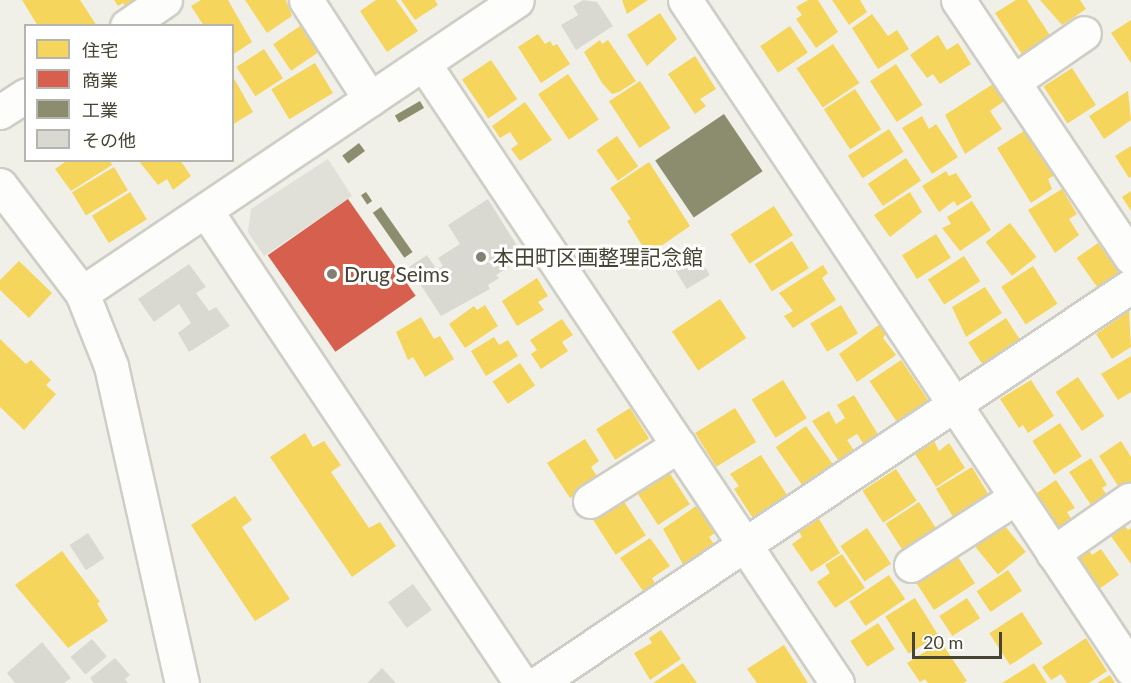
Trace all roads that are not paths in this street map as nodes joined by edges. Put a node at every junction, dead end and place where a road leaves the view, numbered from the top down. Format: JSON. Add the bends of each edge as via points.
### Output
{"nodes":[{"id":1,"x":165,"y":0,"type":"edge"},
{"id":2,"x":306,"y":0,"type":"edge"},
{"id":3,"x":517,"y":0,"type":"edge"},
{"id":4,"x":684,"y":0,"type":"edge"},
{"id":5,"x":958,"y":0,"type":"edge"},
{"id":6,"x":130,"y":24,"type":"edge"},
{"id":7,"x":1084,"y":33,"type":"dead end"},
{"id":8,"x":424,"y":64,"type":"junction"},
{"id":9,"x":1013,"y":82,"type":"junction"},
{"id":10,"x":24,"y":95,"type":"edge"},
{"id":11,"x":370,"y":99,"type":"junction"},
{"id":12,"x":0,"y":112,"type":"edge"},
{"id":13,"x":0,"y":185,"type":"edge"},
{"id":14,"x":206,"y":211,"type":"junction"},
{"id":15,"x":1131,"y":257,"type":"edge"},
{"id":16,"x":1131,"y":286,"type":"edge"},
{"id":17,"x":82,"y":293,"type":"junction"},
{"id":18,"x":954,"y":405,"type":"junction"},
{"id":19,"x":679,"y":445,"type":"junction"},
{"id":20,"x":1016,"y":497,"type":"junction"},
{"id":21,"x":1129,"y":500,"type":"dead end"},
{"id":22,"x":590,"y":501,"type":"dead end"},
{"id":23,"x":746,"y":545,"type":"junction"},
{"id":24,"x":1053,"y":553,"type":"junction"},
{"id":25,"x":911,"y":565,"type":"dead end"},
{"id":26,"x":1131,"y":669,"type":"edge"},
{"id":27,"x":182,"y":683,"type":"edge"},
{"id":28,"x":521,"y":683,"type":"edge"},
{"id":29,"x":538,"y":683,"type":"edge"},
{"id":30,"x":837,"y":683,"type":"edge"}],
"edges":[{"from":1,"to":6,"type":"street"},
{"from":2,"to":11,"type":"street"},
{"from":3,"to":8,"type":"street"},
{"from":4,"to":18,"type":"street"},
{"from":5,"to":9,"type":"street"},
{"from":7,"to":9,"type":"street"},
{"from":8,"to":11,"type":"street"},
{"from":8,"to":19,"type":"street"},
{"from":9,"to":15,"type":"street"},
{"from":10,"to":12,"type":"street"},
{"from":11,"to":14,"type":"street"},
{"from":13,"to":17,"type":"street"},
{"from":14,"to":17,"type":"street"},
{"from":14,"to":28,"type":"street"},
{"from":16,"to":18,"type":"street"},
{"from":17,"to":27,"type":"street","via":[[111,366]]},
{"from":18,"to":20,"type":"street"},
{"from":18,"to":23,"type":"street"},
{"from":19,"to":22,"type":"street"},
{"from":19,"to":23,"type":"street"},
{"from":20,"to":24,"type":"street"},
{"from":20,"to":25,"type":"street"},
{"from":21,"to":24,"type":"street"},
{"from":23,"to":29,"type":"street"},
{"from":23,"to":30,"type":"street"},
{"from":24,"to":26,"type":"street"}]}
